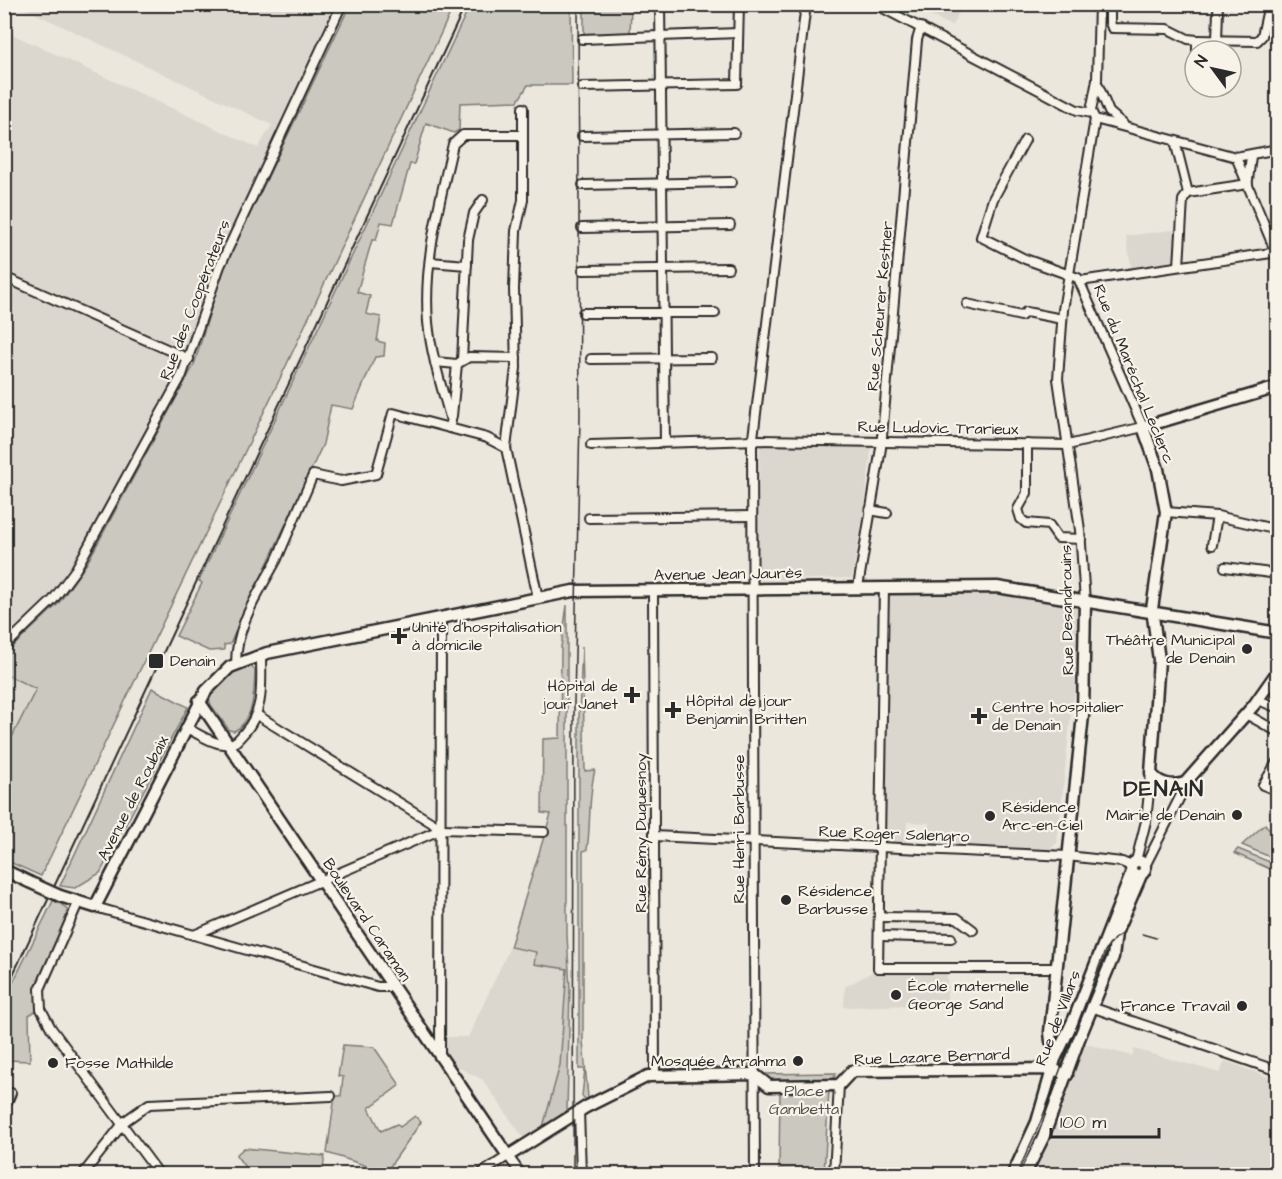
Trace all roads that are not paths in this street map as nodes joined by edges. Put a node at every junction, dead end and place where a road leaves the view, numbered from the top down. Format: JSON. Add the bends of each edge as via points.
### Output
{"nodes":[{"id":1,"x":342,"y":4,"type":"edge"},
{"id":2,"x":660,"y":4,"type":"edge"},
{"id":3,"x":739,"y":4,"type":"edge"},
{"id":4,"x":806,"y":4,"type":"edge"},
{"id":5,"x":875,"y":4,"type":"edge"},
{"id":6,"x":1099,"y":4,"type":"edge"},
{"id":7,"x":1110,"y":4,"type":"edge"},
{"id":8,"x":1269,"y":4,"type":"edge"},
{"id":9,"x":1218,"y":11,"type":"dead end"},
{"id":10,"x":921,"y":27,"type":"junction"},
{"id":11,"x":738,"y":33,"type":"junction"},
{"id":12,"x":661,"y":36,"type":"junction"},
{"id":13,"x":582,"y":39,"type":"dead end"},
{"id":14,"x":1188,"y":39,"type":"edge"},
{"id":15,"x":1217,"y":39,"type":"edge"},
{"id":16,"x":1243,"y":40,"type":"edge"},
{"id":17,"x":1097,"y":80,"type":"junction"},
{"id":18,"x":661,"y":85,"type":"junction"},
{"id":19,"x":582,"y":87,"type":"dead end"},
{"id":20,"x":523,"y":108,"type":"dead end"},
{"id":21,"x":1107,"y":108,"type":"junction"},
{"id":22,"x":1095,"y":115,"type":"junction"},
{"id":23,"x":1132,"y":129,"type":"junction"},
{"id":24,"x":734,"y":133,"type":"dead end"},
{"id":25,"x":662,"y":134,"type":"junction"},
{"id":26,"x":523,"y":135,"type":"junction"},
{"id":27,"x":582,"y":136,"type":"dead end"},
{"id":28,"x":1025,"y":140,"type":"dead end"},
{"id":29,"x":1175,"y":141,"type":"junction"},
{"id":30,"x":1278,"y":149,"type":"edge"},
{"id":31,"x":1251,"y":156,"type":"junction"},
{"id":32,"x":1236,"y":157,"type":"junction"},
{"id":33,"x":732,"y":182,"type":"dead end"},
{"id":34,"x":662,"y":183,"type":"junction"},
{"id":35,"x":1248,"y":184,"type":"junction"},
{"id":36,"x":583,"y":185,"type":"dead end"},
{"id":37,"x":1188,"y":193,"type":"junction"},
{"id":38,"x":483,"y":200,"type":"dead end"},
{"id":39,"x":730,"y":225,"type":"dead end"},
{"id":40,"x":663,"y":226,"type":"junction"},
{"id":41,"x":582,"y":228,"type":"dead end"},
{"id":42,"x":1277,"y":253,"type":"edge"},
{"id":43,"x":430,"y":262,"type":"junction"},
{"id":44,"x":467,"y":265,"type":"junction"},
{"id":45,"x":1179,"y":266,"type":"junction"},
{"id":46,"x":728,"y":268,"type":"dead end"},
{"id":47,"x":663,"y":269,"type":"junction"},
{"id":48,"x":583,"y":270,"type":"dead end"},
{"id":49,"x":1069,"y":273,"type":"junction"},
{"id":50,"x":4,"y":276,"type":"edge"},
{"id":51,"x":1080,"y":281,"type":"junction"},
{"id":52,"x":967,"y":304,"type":"dead end"},
{"id":53,"x":714,"y":313,"type":"dead end"},
{"id":54,"x":583,"y":314,"type":"dead end"},
{"id":55,"x":664,"y":314,"type":"junction"},
{"id":56,"x":1062,"y":319,"type":"junction"},
{"id":57,"x":712,"y":357,"type":"dead end"},
{"id":58,"x":516,"y":358,"type":"junction"},
{"id":59,"x":664,"y":358,"type":"junction"},
{"id":60,"x":189,"y":359,"type":"junction"},
{"id":61,"x":591,"y":359,"type":"dead end"},
{"id":62,"x":435,"y":362,"type":"junction"},
{"id":63,"x":460,"y":362,"type":"junction"},
{"id":64,"x":1278,"y":387,"type":"edge"},
{"id":65,"x":450,"y":424,"type":"junction"},
{"id":66,"x":1143,"y":427,"type":"junction"},
{"id":67,"x":752,"y":440,"type":"junction"},
{"id":68,"x":882,"y":441,"type":"junction"},
{"id":69,"x":665,"y":442,"type":"junction"},
{"id":70,"x":1028,"y":444,"type":"junction"},
{"id":71,"x":591,"y":445,"type":"dead end"},
{"id":72,"x":1068,"y":445,"type":"junction"},
{"id":73,"x":506,"y":448,"type":"junction"},
{"id":74,"x":870,"y":510,"type":"junction"},
{"id":75,"x":1166,"y":512,"type":"junction"},
{"id":76,"x":887,"y":513,"type":"dead end"},
{"id":77,"x":752,"y":516,"type":"junction"},
{"id":78,"x":1217,"y":516,"type":"junction"},
{"id":79,"x":589,"y":518,"type":"dead end"},
{"id":80,"x":1278,"y":530,"type":"edge"},
{"id":81,"x":1081,"y":539,"type":"junction"},
{"id":82,"x":1212,"y":545,"type":"dead end"},
{"id":83,"x":1225,"y":567,"type":"dead end"},
{"id":84,"x":1278,"y":574,"type":"edge"},
{"id":85,"x":858,"y":587,"type":"junction"},
{"id":86,"x":884,"y":587,"type":"junction"},
{"id":87,"x":752,"y":589,"type":"junction"},
{"id":88,"x":653,"y":591,"type":"junction"},
{"id":89,"x":538,"y":598,"type":"junction"},
{"id":90,"x":1084,"y":602,"type":"junction"},
{"id":91,"x":1152,"y":613,"type":"junction"},
{"id":92,"x":1278,"y":617,"type":"edge"},
{"id":93,"x":441,"y":618,"type":"junction"},
{"id":94,"x":1277,"y":633,"type":"edge"},
{"id":95,"x":4,"y":646,"type":"edge"},
{"id":96,"x":261,"y":654,"type":"junction"},
{"id":97,"x":236,"y":664,"type":"junction"},
{"id":98,"x":1278,"y":671,"type":"edge"},
{"id":99,"x":1258,"y":700,"type":"junction"},
{"id":100,"x":200,"y":702,"type":"junction"},
{"id":101,"x":1278,"y":708,"type":"edge"},
{"id":102,"x":1246,"y":714,"type":"junction"},
{"id":103,"x":257,"y":715,"type":"junction"},
{"id":104,"x":186,"y":728,"type":"junction"},
{"id":105,"x":1278,"y":732,"type":"edge"},
{"id":106,"x":230,"y":744,"type":"junction"},
{"id":107,"x":1278,"y":760,"type":"edge"},
{"id":108,"x":1151,"y":772,"type":"junction"},
{"id":109,"x":1188,"y":779,"type":"junction"},
{"id":110,"x":1278,"y":791,"type":"edge"},
{"id":111,"x":442,"y":829,"type":"junction"},
{"id":112,"x":544,"y":832,"type":"dead end"},
{"id":113,"x":654,"y":836,"type":"junction"},
{"id":114,"x":753,"y":841,"type":"junction"},
{"id":115,"x":879,"y":846,"type":"junction"},
{"id":116,"x":1068,"y":856,"type":"junction"},
{"id":117,"x":1137,"y":868,"type":"junction"},
{"id":118,"x":4,"y":870,"type":"edge"},
{"id":119,"x":322,"y":880,"type":"junction"},
{"id":120,"x":78,"y":903,"type":"junction"},
{"id":121,"x":94,"y":908,"type":"junction"},
{"id":122,"x":880,"y":917,"type":"junction"},
{"id":123,"x":974,"y":930,"type":"dead end"},
{"id":124,"x":194,"y":935,"type":"junction"},
{"id":125,"x":880,"y":936,"type":"junction"},
{"id":126,"x":951,"y":938,"type":"dead end"},
{"id":127,"x":1056,"y":968,"type":"junction"},
{"id":128,"x":394,"y":987,"type":"junction"},
{"id":129,"x":1091,"y":1007,"type":"junction"},
{"id":130,"x":1059,"y":1052,"type":"junction"},
{"id":131,"x":441,"y":1056,"type":"junction"},
{"id":132,"x":1053,"y":1069,"type":"junction"},
{"id":133,"x":1278,"y":1071,"type":"edge"},
{"id":134,"x":754,"y":1074,"type":"junction"},
{"id":135,"x":655,"y":1075,"type":"junction"},
{"id":136,"x":1067,"y":1075,"type":"junction"},
{"id":137,"x":839,"y":1085,"type":"junction"},
{"id":138,"x":11,"y":1093,"type":"dead end"},
{"id":139,"x":331,"y":1096,"type":"dead end"},
{"id":140,"x":579,"y":1111,"type":"junction"},
{"id":141,"x":4,"y":1120,"type":"edge"},
{"id":142,"x":122,"y":1124,"type":"junction"},
{"id":143,"x":508,"y":1156,"type":"junction"},
{"id":144,"x":83,"y":1174,"type":"edge"},
{"id":145,"x":159,"y":1174,"type":"edge"},
{"id":146,"x":480,"y":1174,"type":"edge"},
{"id":147,"x":521,"y":1174,"type":"edge"},
{"id":148,"x":581,"y":1174,"type":"edge"},
{"id":149,"x":590,"y":1174,"type":"edge"},
{"id":150,"x":755,"y":1174,"type":"edge"},
{"id":151,"x":834,"y":1174,"type":"edge"},
{"id":152,"x":1013,"y":1174,"type":"edge"},
{"id":153,"x":1025,"y":1174,"type":"edge"}],
"edges":[{"from":1,"to":60,"type":"street","name":"Rue des Coopérateurs","via":[[219,266]]},
{"from":2,"to":12,"type":"street"},
{"from":3,"to":11,"type":"street"},
{"from":4,"to":67,"type":"street","name":"Rue Henri Barbusse"},
{"from":5,"to":10,"type":"street"},
{"from":6,"to":17,"type":"street"},
{"from":7,"to":14,"type":"street","via":[[1112,28],[1168,29]]},
{"from":8,"to":16,"type":"street","via":[[1259,40]]},
{"from":9,"to":15,"type":"street"},
{"from":10,"to":22,"type":"street","via":[[1077,110]]},
{"from":10,"to":68,"type":"street","name":"Rue Scheurer Kestner"},
{"from":11,"to":12,"type":"street"},
{"from":11,"to":18,"type":"street","via":[[737,84]]},
{"from":12,"to":13,"type":"street"},
{"from":12,"to":18,"type":"street"},
{"from":17,"to":21,"type":"street"},
{"from":17,"to":22,"type":"street"},
{"from":18,"to":19,"type":"street"},
{"from":18,"to":25,"type":"street"},
{"from":20,"to":26,"type":"street"},
{"from":21,"to":22,"type":"street","via":[[1106,118]]},
{"from":21,"to":22,"type":"street","via":[[1099,103]]},
{"from":21,"to":23,"type":"street"},
{"from":22,"to":23,"type":"street"},
{"from":22,"to":49,"type":"street"},
{"from":23,"to":29,"type":"street"},
{"from":24,"to":25,"type":"street"},
{"from":25,"to":27,"type":"street"},
{"from":25,"to":34,"type":"street"},
{"from":26,"to":43,"type":"street","via":[[463,135],[454,141]]},
{"from":26,"to":58,"type":"street","via":[[523,200],[516,231],[514,273]]},
{"from":28,"to":49,"type":"street","name":"Rue du Maréchal Leclerc","via":[[993,199],[981,237],[1029,261]]},
{"from":29,"to":32,"type":"street"},
{"from":29,"to":37,"type":"street"},
{"from":30,"to":31,"type":"street"},
{"from":31,"to":32,"type":"street"},
{"from":31,"to":35,"type":"street"},
{"from":32,"to":35,"type":"street"},
{"from":33,"to":34,"type":"street"},
{"from":34,"to":36,"type":"street"},
{"from":34,"to":40,"type":"street"},
{"from":35,"to":37,"type":"street"},
{"from":35,"to":42,"type":"street"},
{"from":37,"to":45,"type":"street","via":[[1183,200]]},
{"from":38,"to":44,"type":"street","via":[[473,216]]},
{"from":39,"to":40,"type":"street"},
{"from":40,"to":41,"type":"street"},
{"from":40,"to":47,"type":"street"},
{"from":42,"to":45,"type":"street"},
{"from":43,"to":44,"type":"street"},
{"from":43,"to":62,"type":"street","via":[[428,318]]},
{"from":44,"to":63,"type":"street"},
{"from":45,"to":51,"type":"street"},
{"from":46,"to":47,"type":"street"},
{"from":47,"to":48,"type":"street"},
{"from":47,"to":55,"type":"street"},
{"from":49,"to":51,"type":"street","name":"Rue du Maréchal Leclerc"},
{"from":49,"to":56,"type":"street","name":"Rue Desandrouins"},
{"from":50,"to":60,"type":"street"},
{"from":51,"to":66,"type":"street","name":"Rue du Maréchal Leclerc"},
{"from":52,"to":56,"type":"street","via":[[1021,316],[1026,312]]},
{"from":53,"to":55,"type":"street"},
{"from":54,"to":55,"type":"street"},
{"from":55,"to":59,"type":"street"},
{"from":56,"to":72,"type":"street","name":"Rue Desandrouins","via":[[1058,379]]},
{"from":57,"to":59,"type":"street"},
{"from":58,"to":63,"type":"street","via":[[469,357]]},
{"from":58,"to":73,"type":"street"},
{"from":59,"to":61,"type":"street"},
{"from":59,"to":69,"type":"street"},
{"from":60,"to":95,"type":"street","name":"Rue des Coopérateurs","via":[[76,569],[53,600]]},
{"from":62,"to":63,"type":"street"},
{"from":62,"to":65,"type":"street"},
{"from":63,"to":65,"type":"street"},
{"from":64,"to":66,"type":"street","name":"Rue Ludovic Trarieux"},
{"from":65,"to":73,"type":"street"},
{"from":65,"to":97,"type":"street","via":[[393,413],[376,474],[341,481],[314,475],[238,635]]},
{"from":66,"to":72,"type":"street","name":"Rue Ludovic Trarieux"},
{"from":66,"to":75,"type":"street","name":"Rue du Maréchal Leclerc","via":[[1158,470]]},
{"from":67,"to":68,"type":"street","name":"Rue Ludovic Trarieux"},
{"from":67,"to":69,"type":"street","name":"Rue Ludovic Trarieux"},
{"from":67,"to":77,"type":"street","name":"Rue Henri Barbusse"},
{"from":68,"to":70,"type":"street","name":"Rue Ludovic Trarieux"},
{"from":68,"to":74,"type":"street","name":"Rue Scheurer Kestner"},
{"from":69,"to":71,"type":"street","name":"Rue Ludovic Trarieux"},
{"from":70,"to":72,"type":"street","name":"Rue Ludovic Trarieux"},
{"from":70,"to":81,"type":"street","via":[[1026,493],[1019,505],[1019,516],[1026,523],[1049,525],[1058,538]]},
{"from":72,"to":81,"type":"street","name":"Rue Desandrouins"},
{"from":73,"to":89,"type":"street"},
{"from":74,"to":76,"type":"street"},
{"from":74,"to":85,"type":"street","name":"Rue Scheurer Kestner"},
{"from":75,"to":78,"type":"street"},
{"from":75,"to":91,"type":"street","name":"Rue du Maréchal Leclerc"},
{"from":77,"to":79,"type":"street"},
{"from":77,"to":87,"type":"street","name":"Rue Henri Barbusse"},
{"from":78,"to":80,"type":"street"},
{"from":78,"to":82,"type":"street"},
{"from":81,"to":90,"type":"street","name":"Rue Desandrouins"},
{"from":83,"to":84,"type":"street"},
{"from":85,"to":86,"type":"street","name":"Avenue Jean Jaurès"},
{"from":85,"to":87,"type":"street","name":"Avenue Jean Jaurès"},
{"from":86,"to":90,"type":"street","name":"Avenue Jean Jaurès","via":[[1002,588]]},
{"from":86,"to":115,"type":"street"},
{"from":87,"to":88,"type":"street","name":"Avenue Jean Jaurès"},
{"from":87,"to":114,"type":"street","name":"Rue Henri Barbusse"},
{"from":88,"to":89,"type":"street","name":"Avenue Jean Jaurès","via":[[573,591]]},
{"from":88,"to":113,"type":"street","name":"Rue Rémy Duquesnoy"},
{"from":89,"to":93,"type":"street","name":"Avenue Jean Jaurès"},
{"from":90,"to":91,"type":"street","name":"Avenue Jean Jaurès"},
{"from":90,"to":116,"type":"street","name":"Rue Desandrouins","via":[[1083,719]]},
{"from":91,"to":94,"type":"street","name":"Avenue Jean Jaurès"},
{"from":91,"to":108,"type":"street","name":"Rue du Maréchal Leclerc","via":[[1159,660]]},
{"from":92,"to":94,"type":"street"},
{"from":93,"to":96,"type":"street","name":"Avenue Jean Jaurès"},
{"from":93,"to":111,"type":"street"},
{"from":96,"to":97,"type":"street","name":"Avenue Jean Jaurès"},
{"from":96,"to":103,"type":"street","via":[[261,701]]},
{"from":97,"to":100,"type":"street","name":"Avenue Jean Jaurès","via":[[213,682]]},
{"from":98,"to":99,"type":"street","name":"Rue de Villars"},
{"from":99,"to":101,"type":"street"},
{"from":99,"to":102,"type":"street","name":"Rue de Villars"},
{"from":100,"to":104,"type":"street","name":"Avenue de Roubaix"},
{"from":100,"to":106,"type":"street","name":"Boulevard Caraman"},
{"from":102,"to":105,"type":"street"},
{"from":102,"to":109,"type":"street","name":"Rue de Villars"},
{"from":103,"to":106,"type":"street","via":[[238,740]]},
{"from":103,"to":111,"type":"street"},
{"from":104,"to":106,"type":"street"},
{"from":104,"to":121,"type":"street","name":"Avenue de Roubaix"},
{"from":106,"to":119,"type":"street","name":"Boulevard Caraman"},
{"from":107,"to":110,"type":"street","via":[[1263,785]]},
{"from":108,"to":109,"type":"street","via":[[1164,783],[1180,785]]},
{"from":108,"to":117,"type":"street","name":"Rue du Maréchal Leclerc"},
{"from":109,"to":117,"type":"street","name":"Rue de Villars"},
{"from":111,"to":112,"type":"street"},
{"from":111,"to":119,"type":"street"},
{"from":111,"to":131,"type":"street"},
{"from":113,"to":114,"type":"street","name":"Rue Roger Salengro"},
{"from":113,"to":135,"type":"street","name":"Rue Rémy Duquesnoy"},
{"from":114,"to":115,"type":"street","name":"Rue Roger Salengro"},
{"from":114,"to":134,"type":"street","name":"Rue Henri Barbusse"},
{"from":115,"to":116,"type":"street","name":"Rue Roger Salengro"},
{"from":115,"to":122,"type":"street"},
{"from":116,"to":117,"type":"street","name":"Rue Roger Salengro","via":[[1122,862]]},
{"from":116,"to":127,"type":"street","name":"Rue Desandrouins"},
{"from":117,"to":129,"type":"street","name":"Rue de Villars","via":[[1116,933],[1113,957]]},
{"from":117,"to":130,"type":"street","name":"Rue de Villars"},
{"from":118,"to":120,"type":"street","bridge":true},
{"from":119,"to":124,"type":"street"},
{"from":119,"to":128,"type":"street","name":"Boulevard Caraman"},
{"from":120,"to":121,"type":"street"},
{"from":120,"to":142,"type":"street","via":[[42,985],[40,1004],[48,1024]]},
{"from":121,"to":124,"type":"street"},
{"from":122,"to":123,"type":"street","via":[[957,918]]},
{"from":122,"to":125,"type":"street"},
{"from":124,"to":128,"type":"street","via":[[378,987]]},
{"from":125,"to":126,"type":"street"},
{"from":125,"to":127,"type":"street","via":[[878,968]]},
{"from":127,"to":130,"type":"street","name":"Rue Desandrouins","via":[[1050,1035]]},
{"from":128,"to":131,"type":"street","name":"Boulevard Caraman"},
{"from":129,"to":133,"type":"street"},
{"from":129,"to":136,"type":"street","name":"Rue de Villars"},
{"from":130,"to":132,"type":"street","name":"Rue de Villars"},
{"from":131,"to":143,"type":"street","name":"Boulevard Caraman"},
{"from":132,"to":136,"type":"street","name":"Rue Lazare Bernard"},
{"from":132,"to":137,"type":"street","name":"Rue Lazare Bernard","via":[[852,1071]]},
{"from":132,"to":152,"type":"street","name":"Rue de Villars","via":[[1037,1122]]},
{"from":134,"to":135,"type":"street","name":"Rue Lazare Bernard"},
{"from":134,"to":137,"type":"street","name":"Rue Lazare Bernard","via":[[772,1086]]},
{"from":134,"to":150,"type":"street","name":"Rue Henri Barbusse"},
{"from":135,"to":140,"type":"street","name":"Rue Lazare Bernard","via":[[637,1079]]},
{"from":136,"to":153,"type":"street","name":"Rue de Villars"},
{"from":137,"to":151,"type":"street"},
{"from":138,"to":141,"type":"street"},
{"from":139,"to":142,"type":"street","via":[[151,1104]]},
{"from":140,"to":143,"type":"street","name":"Rue Lazare Bernard"},
{"from":140,"to":148,"type":"street"},
{"from":142,"to":144,"type":"street"},
{"from":142,"to":145,"type":"street"},
{"from":143,"to":146,"type":"street"},
{"from":143,"to":147,"type":"street"},
{"from":148,"to":149,"type":"street"}]}
